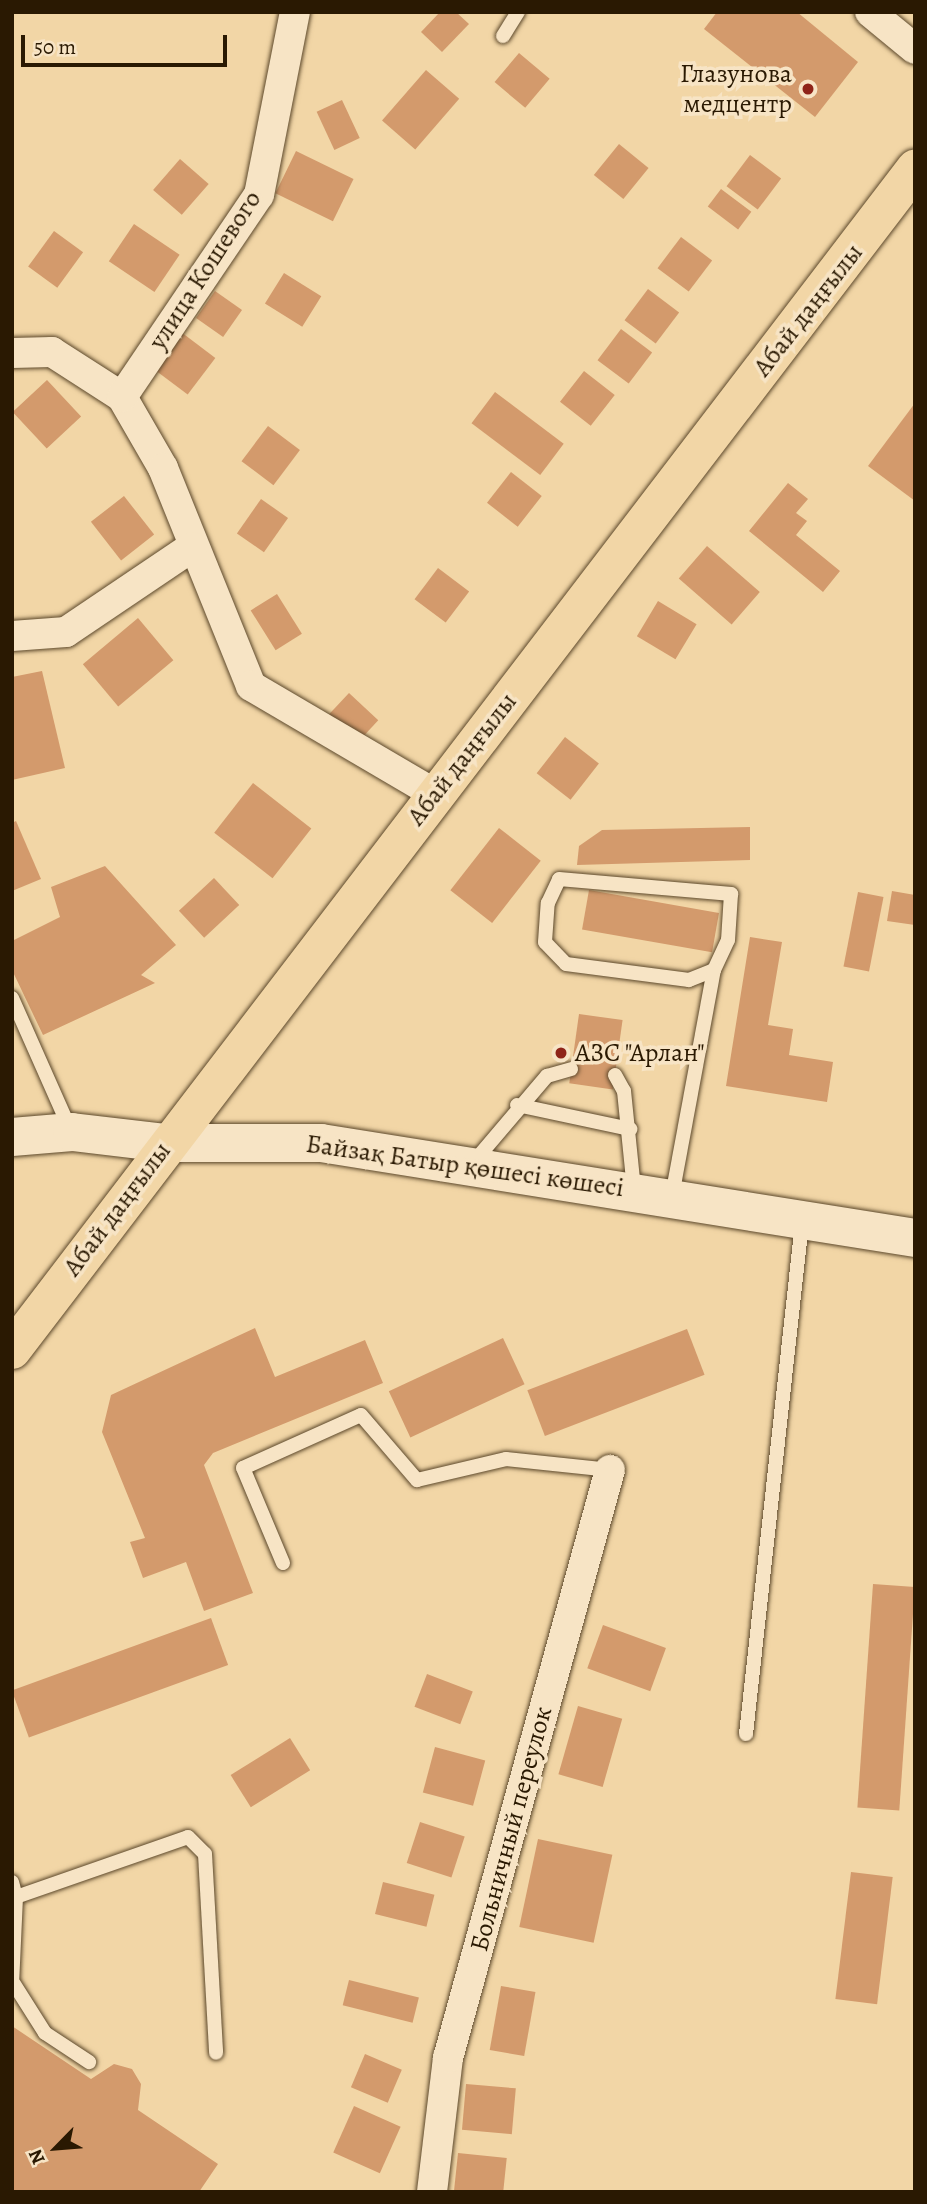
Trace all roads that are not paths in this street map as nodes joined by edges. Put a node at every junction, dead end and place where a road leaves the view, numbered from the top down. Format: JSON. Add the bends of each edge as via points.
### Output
{"nodes":[{"id":1,"x":295,"y":12,"type":"edge"},
{"id":2,"x":518,"y":12,"type":"edge"},
{"id":3,"x":870,"y":12,"type":"edge"},
{"id":4,"x":503,"y":36,"type":"dead end"},
{"id":5,"x":915,"y":49,"type":"edge"},
{"id":6,"x":915,"y":169,"type":"edge"},
{"id":7,"x":12,"y":353,"type":"edge"},
{"id":8,"x":122,"y":397,"type":"junction"},
{"id":9,"x":192,"y":547,"type":"junction"},
{"id":10,"x":12,"y":636,"type":"edge"},
{"id":11,"x":435,"y":794,"type":"junction"},
{"id":12,"x":714,"y":970,"type":"junction"},
{"id":13,"x":12,"y":998,"type":"edge"},
{"id":14,"x":571,"y":1069,"type":"dead end"},
{"id":15,"x":615,"y":1075,"type":"dead end"},
{"id":16,"x":517,"y":1105,"type":"junction"},
{"id":17,"x":630,"y":1129,"type":"junction"},
{"id":18,"x":72,"y":1132,"type":"junction"},
{"id":19,"x":12,"y":1137,"type":"edge"},
{"id":20,"x":166,"y":1143,"type":"junction"},
{"id":21,"x":472,"y":1164,"type":"junction"},
{"id":22,"x":634,"y":1189,"type":"junction"},
{"id":23,"x":672,"y":1196,"type":"junction"},
{"id":24,"x":802,"y":1223,"type":"junction"},
{"id":25,"x":915,"y":1238,"type":"edge"},
{"id":26,"x":12,"y":1350,"type":"edge"},
{"id":27,"x":610,"y":1470,"type":"joint"},
{"id":28,"x":283,"y":1563,"type":"dead end"},
{"id":29,"x":746,"y":1734,"type":"dead end"},
{"id":30,"x":12,"y":1882,"type":"edge"},
{"id":31,"x":16,"y":1897,"type":"junction"},
{"id":32,"x":13,"y":1984,"type":"edge"},
{"id":33,"x":216,"y":2053,"type":"dead end"},
{"id":34,"x":89,"y":2062,"type":"dead end"},
{"id":35,"x":432,"y":2192,"type":"edge"}],
"edges":[{"from":1,"to":8,"type":"street","name":"улица Кошевого","via":[[259,195]]},
{"from":2,"to":4,"type":"lane"},
{"from":3,"to":5,"type":"street"},
{"from":6,"to":11,"type":"main road","name":"Абай даңғылы"},
{"from":7,"to":8,"type":"street","via":[[52,352]]},
{"from":8,"to":9,"type":"street","via":[[163,467]]},
{"from":9,"to":10,"type":"street","via":[[66,632]]},
{"from":9,"to":11,"type":"street","via":[[251,686]]},
{"from":11,"to":20,"type":"main road","name":"Абай даңғылы"},
{"from":12,"to":12,"type":"lane","via":[[728,940],[731,894],[559,879],[548,903],[545,942],[566,964],[689,980]]},
{"from":12,"to":23,"type":"lane"},
{"from":13,"to":18,"type":"lane"},
{"from":14,"to":16,"type":"lane","via":[[547,1076]]},
{"from":15,"to":17,"type":"lane"},
{"from":16,"to":17,"type":"lane"},
{"from":16,"to":21,"type":"lane"},
{"from":17,"to":22,"type":"lane"},
{"from":18,"to":19,"type":"main road","name":"Байзақ Батыр қөшесі көшесі"},
{"from":18,"to":20,"type":"main road","name":"Байзақ Батыр қөшесі көшесі"},
{"from":20,"to":21,"type":"main road","name":"Байзақ Батыр қөшесі көшесі","via":[[321,1143]]},
{"from":20,"to":26,"type":"main road","name":"Абай даңғылы"},
{"from":21,"to":22,"type":"main road","name":"Байзақ Батыр қөшесі көшесі"},
{"from":22,"to":23,"type":"main road","name":"Байзақ Батыр қөшесі көшесі"},
{"from":23,"to":24,"type":"main road","name":"Байзақ Батыр қөшесі көшесі"},
{"from":24,"to":25,"type":"main road","name":"Байзақ Батыр қөшесі көшесі"},
{"from":24,"to":29,"type":"lane"},
{"from":27,"to":28,"type":"lane","via":[[506,1458],[417,1480],[361,1415],[243,1468]]},
{"from":27,"to":35,"type":"street","name":"Больничный переулок","via":[[448,2058]]},
{"from":30,"to":31,"type":"lane"},
{"from":31,"to":32,"type":"lane"},
{"from":31,"to":33,"type":"lane","via":[[184,1836],[197,1842],[205,1854]]},
{"from":32,"to":34,"type":"lane","via":[[46,2033]]}]}
